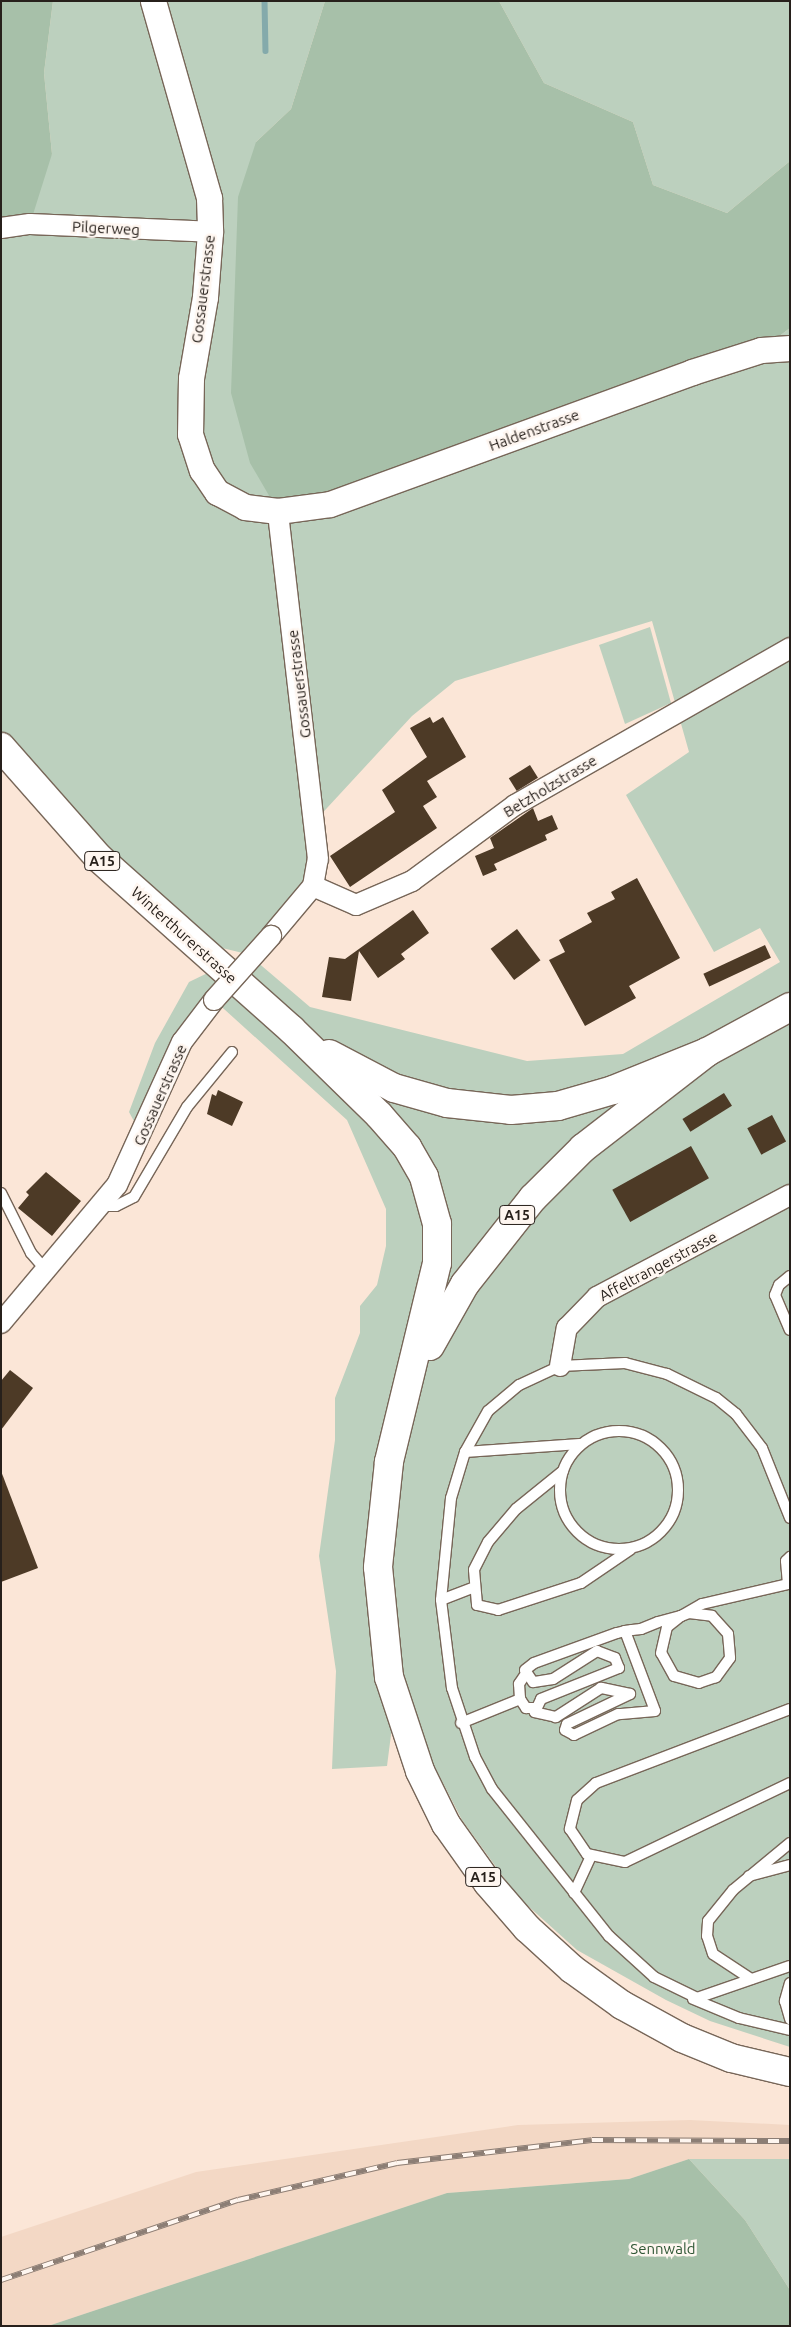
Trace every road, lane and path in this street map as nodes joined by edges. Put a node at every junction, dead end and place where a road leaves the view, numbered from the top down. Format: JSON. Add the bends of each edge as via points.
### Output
{"nodes":[{"id":1,"x":153,"y":1,"type":"edge"},
{"id":2,"x":1,"y":228,"type":"edge"},
{"id":3,"x":210,"y":232,"type":"junction"},
{"id":4,"x":790,"y":348,"type":"edge"},
{"id":5,"x":278,"y":511,"type":"junction"},
{"id":6,"x":790,"y":648,"type":"edge"},
{"id":7,"x":1,"y":747,"type":"edge"},
{"id":8,"x":313,"y":886,"type":"junction"},
{"id":9,"x":790,"y":1007,"type":"edge"},
{"id":10,"x":290,"y":1029,"type":"junction"},
{"id":11,"x":232,"y":1052,"type":"dead end"},
{"id":12,"x":707,"y":1052,"type":"junction"},
{"id":13,"x":1,"y":1193,"type":"edge"},
{"id":14,"x":790,"y":1196,"type":"edge"},
{"id":15,"x":101,"y":1206,"type":"junction"},
{"id":16,"x":46,"y":1270,"type":"junction"},
{"id":17,"x":790,"y":1276,"type":"edge"},
{"id":18,"x":1,"y":1323,"type":"edge"},
{"id":19,"x":790,"y":1330,"type":"edge"},
{"id":20,"x":560,"y":1366,"type":"junction"},
{"id":21,"x":396,"y":1432,"type":"junction"},
{"id":22,"x":580,"y":1444,"type":"junction"},
{"id":23,"x":464,"y":1452,"type":"junction"},
{"id":24,"x":563,"y":1471,"type":"junction"},
{"id":25,"x":790,"y":1518,"type":"edge"},
{"id":26,"x":633,"y":1547,"type":"junction"},
{"id":27,"x":790,"y":1557,"type":"edge"},
{"id":28,"x":472,"y":1588,"type":"junction"},
{"id":29,"x":441,"y":1600,"type":"junction"},
{"id":30,"x":681,"y":1616,"type":"junction"},
{"id":31,"x":625,"y":1631,"type":"junction"},
{"id":32,"x":636,"y":1661,"type":"junction"},
{"id":33,"x":620,"y":1668,"type":"junction"},
{"id":34,"x":525,"y":1675,"type":"junction"},
{"id":35,"x":648,"y":1690,"type":"junction"},
{"id":36,"x":628,"y":1698,"type":"junction"},
{"id":37,"x":520,"y":1699,"type":"junction"},
{"id":38,"x":790,"y":1709,"type":"edge"},
{"id":39,"x":537,"y":1712,"type":"junction"},
{"id":40,"x":461,"y":1722,"type":"junction"},
{"id":41,"x":564,"y":1730,"type":"junction"},
{"id":42,"x":790,"y":1783,"type":"edge"},
{"id":43,"x":790,"y":1843,"type":"edge"},
{"id":44,"x":591,"y":1856,"type":"junction"},
{"id":45,"x":790,"y":1865,"type":"edge"},
{"id":46,"x":748,"y":1876,"type":"junction"},
{"id":47,"x":574,"y":1893,"type":"junction"},
{"id":48,"x":790,"y":1966,"type":"edge"},
{"id":49,"x":751,"y":1979,"type":"junction"},
{"id":50,"x":790,"y":1983,"type":"edge"},
{"id":51,"x":685,"y":1995,"type":"junction"},
{"id":52,"x":790,"y":2019,"type":"edge"},
{"id":53,"x":790,"y":2030,"type":"edge"},
{"id":54,"x":790,"y":2072,"type":"edge"}],
"edges":[{"from":1,"to":3,"type":"street","name":"Gossauerstrasse","via":[[209,198]]},
{"from":2,"to":3,"type":"street","name":"Pilgerweg","via":[[30,224]]},
{"from":3,"to":5,"type":"street","name":"Gossauerstrasse","via":[[205,297],[191,378],[190,434],[202,470],[217,492],[245,507]]},
{"from":4,"to":5,"type":"street","name":"Haldenstrasse","via":[[761,350],[692,372],[330,504]]},
{"from":5,"to":8,"type":"street","name":"Gossauerstrasse","via":[[315,821],[318,859]]},
{"from":6,"to":8,"type":"street","name":"Betzholzstrasse","via":[[515,805],[412,880],[356,905]]},
{"from":7,"to":10,"type":"highway","name":"Winterthurerstrasse","number":"A15","via":[[99,858]]},
{"from":8,"to":15,"type":"street","name":"Gossauerstrasse","bridge":true,"via":[[214,1000],[182,1042],[132,1159]]},
{"from":9,"to":12,"type":"highway","number":"A15"},
{"from":10,"to":12,"type":"highway","number":"A15","via":[[357,1070],[412,1094],[486,1108],[558,1106],[613,1090]]},
{"from":10,"to":21,"type":"highway","number":"A15","via":[[388,1124],[424,1177],[437,1224],[437,1263]]},
{"from":11,"to":15,"type":"lane","via":[[187,1107],[134,1197],[116,1206]]},
{"from":12,"to":21,"type":"highway","number":"A15","via":[[583,1148],[513,1220],[450,1308],[425,1355]]},
{"from":13,"to":16,"type":"lane","via":[[30,1253]]},
{"from":14,"to":20,"type":"street","name":"Affeltrangerstrasse","via":[[597,1297],[567,1328]]},
{"from":15,"to":16,"type":"street","name":"Gossauerstrasse"},
{"from":16,"to":18,"type":"street","name":"Gossauerstrasse"},
{"from":17,"to":19,"type":"lane","via":[[778,1285],[775,1295]]},
{"from":20,"to":23,"type":"lane","via":[[519,1385],[488,1411]]},
{"from":20,"to":25,"type":"lane","via":[[632,1365],[667,1374],[716,1398],[736,1414],[762,1448]]},
{"from":21,"to":54,"type":"highway","number":"A15","via":[[380,1523],[381,1629],[402,1722],[446,1824],[513,1914],[588,1982],[688,2040],[731,2058]]},
{"from":22,"to":23,"type":"lane"},
{"from":22,"to":24,"type":"lane"},
{"from":22,"to":26,"type":"lane","via":[[604,1432],[630,1431],[655,1442],[672,1462],[678,1488],[673,1514],[656,1535]]},
{"from":23,"to":29,"type":"lane","via":[[451,1498]]},
{"from":24,"to":26,"type":"lane","via":[[561,1502],[575,1530],[601,1546]]},
{"from":24,"to":28,"type":"lane","via":[[516,1509],[488,1542],[474,1570]]},
{"from":26,"to":28,"type":"lane","via":[[581,1583],[498,1610],[482,1609],[474,1600]]},
{"from":27,"to":30,"type":"lane","via":[[786,1562],[788,1584],[743,1591]]},
{"from":28,"to":29,"type":"lane"},
{"from":29,"to":40,"type":"lane","via":[[446,1656]]},
{"from":30,"to":30,"type":"lane","via":[[663,1635],[663,1662],[682,1680],[708,1681],[727,1665],[731,1650],[728,1634],[712,1616],[697,1612]]},
{"from":30,"to":31,"type":"lane"},
{"from":31,"to":32,"type":"lane"},
{"from":31,"to":34,"type":"lane","via":[[534,1663]]},
{"from":32,"to":33,"type":"lane"},
{"from":32,"to":35,"type":"lane"},
{"from":33,"to":34,"type":"lane","via":[[615,1658],[597,1650],[553,1678],[533,1682]]},
{"from":33,"to":39,"type":"lane","via":[[541,1699]]},
{"from":34,"to":37,"type":"lane","via":[[519,1684]]},
{"from":35,"to":36,"type":"lane"},
{"from":35,"to":41,"type":"lane","via":[[655,1710],[618,1714],[574,1735]]},
{"from":36,"to":39,"type":"lane","via":[[630,1694],[624,1691],[601,1688],[556,1718]]},
{"from":36,"to":41,"type":"lane","via":[[573,1720]]},
{"from":37,"to":39,"type":"lane","via":[[526,1708]]},
{"from":37,"to":40,"type":"lane"},
{"from":38,"to":44,"type":"lane","via":[[584,1791],[572,1810],[570,1829]]},
{"from":39,"to":41,"type":"lane"},
{"from":40,"to":47,"type":"lane","via":[[492,1789]]},
{"from":42,"to":44,"type":"lane","via":[[639,1857],[611,1862]]},
{"from":43,"to":46,"type":"lane"},
{"from":44,"to":47,"type":"lane"},
{"from":45,"to":46,"type":"lane"},
{"from":46,"to":49,"type":"lane","via":[[711,1913],[706,1936],[717,1958]]},
{"from":47,"to":51,"type":"lane","via":[[629,1957]]},
{"from":48,"to":49,"type":"lane"},
{"from":49,"to":51,"type":"lane","via":[[707,1997]]},
{"from":50,"to":52,"type":"lane","via":[[785,2001]]},
{"from":51,"to":53,"type":"lane","via":[[740,2018]]}]}
